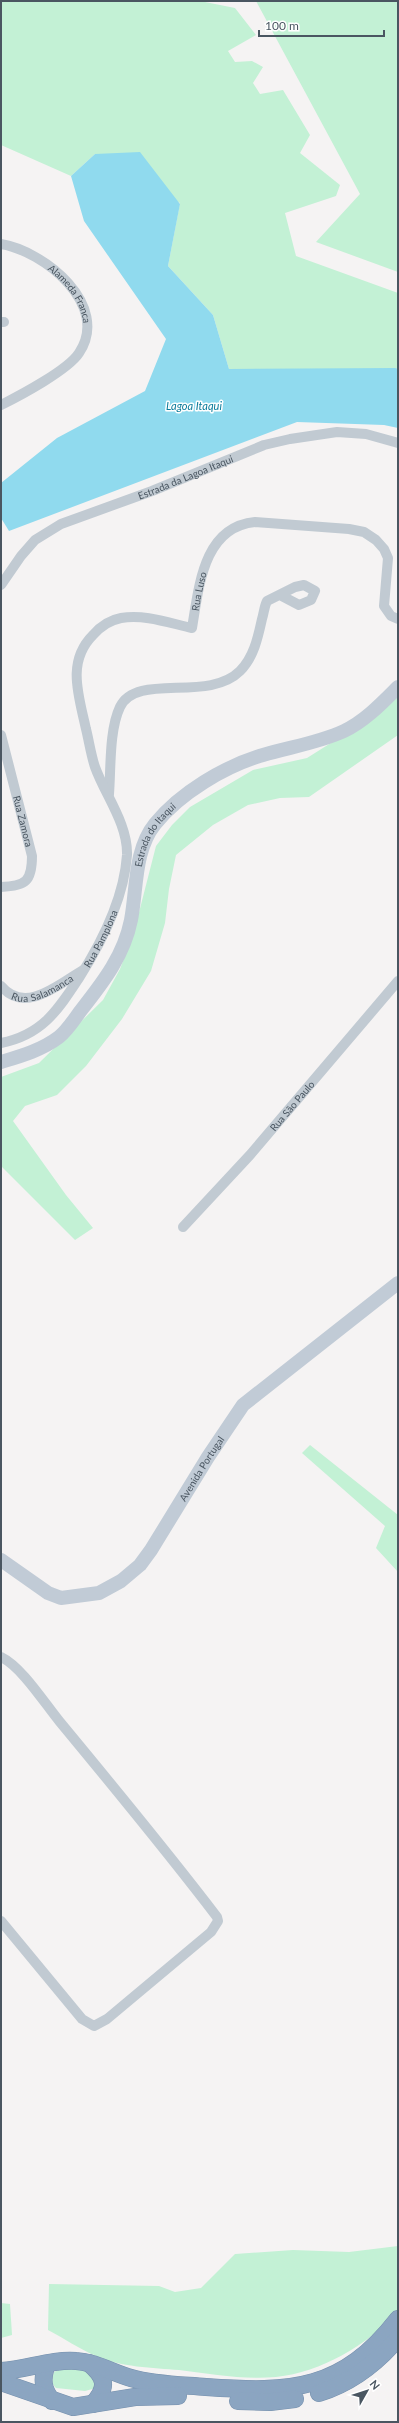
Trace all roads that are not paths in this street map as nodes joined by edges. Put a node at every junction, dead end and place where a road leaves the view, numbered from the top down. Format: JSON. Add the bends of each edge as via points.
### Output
{"nodes":[{"id":1,"x":1,"y":244,"type":"edge"},
{"id":2,"x":1,"y":405,"type":"edge"},
{"id":3,"x":398,"y":443,"type":"edge"},
{"id":4,"x":1,"y":585,"type":"edge"},
{"id":5,"x":280,"y":595,"type":"dead end"},
{"id":6,"x":398,"y":619,"type":"edge"},
{"id":7,"x":398,"y":687,"type":"edge"},
{"id":8,"x":1,"y":735,"type":"edge"},
{"id":9,"x":109,"y":794,"type":"junction"},
{"id":10,"x":1,"y":887,"type":"edge"},
{"id":11,"x":85,"y":969,"type":"junction"},
{"id":12,"x":398,"y":981,"type":"edge"},
{"id":13,"x":1,"y":986,"type":"edge"},
{"id":14,"x":1,"y":1044,"type":"edge"},
{"id":15,"x":1,"y":1062,"type":"edge"},
{"id":16,"x":183,"y":1227,"type":"dead end"},
{"id":17,"x":398,"y":1283,"type":"edge"},
{"id":18,"x":1,"y":1560,"type":"edge"},
{"id":19,"x":1,"y":1657,"type":"edge"},
{"id":20,"x":1,"y":1921,"type":"edge"},
{"id":21,"x":398,"y":2319,"type":"edge"},
{"id":22,"x":398,"y":2338,"type":"edge"},
{"id":23,"x":89,"y":2363,"type":"junction"},
{"id":24,"x":47,"y":2364,"type":"junction"},
{"id":25,"x":1,"y":2371,"type":"edge"},
{"id":26,"x":1,"y":2382,"type":"edge"},
{"id":27,"x":52,"y":2401,"type":"junction"},
{"id":28,"x":93,"y":2404,"type":"junction"}],
"edges":[{"from":1,"to":2,"type":"street","name":"Alameda Franca","via":[[27,252],[52,267],[71,286],[80,299],[88,322],[88,331],[83,347],[72,361]]},
{"from":3,"to":4,"type":"street","name":"Estrada da Lagoa Itaqui","via":[[366,434],[337,432],[264,445],[56,527],[35,540]]},
{"from":5,"to":9,"type":"street","via":[[267,601],[251,656],[231,678],[203,688],[141,691],[122,704],[116,724]]},
{"from":6,"to":9,"type":"street","name":"Rua Luso","via":[[391,616],[384,606],[388,558],[384,549],[364,532],[255,522],[236,525],[221,536],[208,558],[192,628],[153,619],[121,618],[111,621],[97,631],[80,650],[76,666],[78,693],[95,767]]},
{"from":7,"to":15,"type":"street","name":"Estrada do Itaqui","via":[[380,705],[345,730],[232,766],[195,788],[156,823],[142,846],[131,921],[122,950],[107,977],[60,1036],[21,1056]]},
{"from":8,"to":10,"type":"street","name":"Rua Zamora","via":[[32,856],[29,878],[22,884]]},
{"from":9,"to":11,"type":"street","name":"Rua Pamplona","via":[[124,835],[127,855],[108,925],[98,949]]},
{"from":11,"to":13,"type":"street","name":"Rua Salamanca","via":[[33,998],[14,996]]},
{"from":11,"to":14,"type":"street","name":"Rua Pamplona","via":[[50,1018],[35,1031]]},
{"from":12,"to":16,"type":"street","name":"Rua São Paulo","via":[[250,1156]]},
{"from":17,"to":18,"type":"street","name":"Avenida Portugal","via":[[243,1404],[151,1550],[140,1565],[121,1581],[99,1593],[62,1598],[48,1593]]},
{"from":19,"to":20,"type":"street","via":[[11,1662],[168,1854],[217,1916],[218,1921],[212,1932],[107,2019],[94,2026],[82,2019]]},
{"from":21,"to":23,"type":"highway","via":[[375,2346],[351,2365],[333,2376],[296,2388],[248,2390],[156,2383],[131,2378]]},
{"from":22,"to":28,"type":"highway","via":[[376,2362],[352,2379],[330,2390],[290,2400],[248,2402],[162,2395]]},
{"from":23,"to":24,"type":"highway","via":[[68,2361]]},
{"from":23,"to":28,"type":"highway","via":[[103,2379],[102,2394]]},
{"from":24,"to":25,"type":"highway"},
{"from":24,"to":27,"type":"highway","via":[[44,2390]]},
{"from":26,"to":27,"type":"highway"},
{"from":27,"to":28,"type":"highway","via":[[73,2407]]}]}
